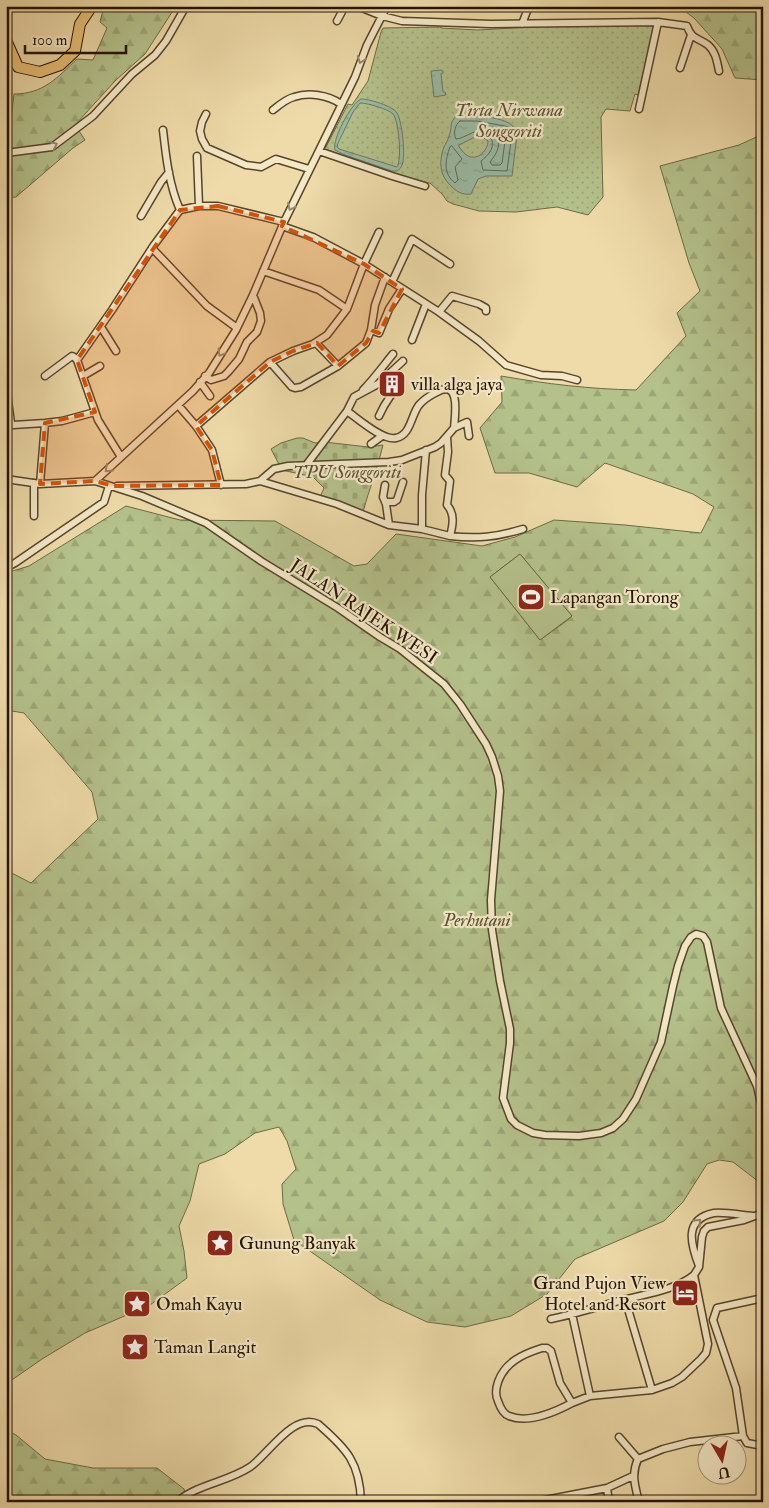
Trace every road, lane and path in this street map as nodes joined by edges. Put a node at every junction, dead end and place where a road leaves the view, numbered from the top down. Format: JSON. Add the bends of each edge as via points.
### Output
{"nodes":[{"id":1,"x":92,"y":6,"type":"edge"},
{"id":2,"x":186,"y":6,"type":"edge"},
{"id":3,"x":345,"y":6,"type":"edge"},
{"id":4,"x":357,"y":6,"type":"edge"},
{"id":5,"x":387,"y":6,"type":"edge"},
{"id":6,"x":529,"y":6,"type":"edge"},
{"id":7,"x":382,"y":16,"type":"junction"},
{"id":8,"x":337,"y":22,"type":"dead end"},
{"id":9,"x":658,"y":22,"type":"junction"},
{"id":10,"x":522,"y":24,"type":"junction"},
{"id":11,"x":690,"y":35,"type":"junction"},
{"id":12,"x":6,"y":40,"type":"edge"},
{"id":13,"x":680,"y":68,"type":"dead end"},
{"id":14,"x":719,"y":72,"type":"dead end"},
{"id":15,"x":342,"y":104,"type":"junction"},
{"id":16,"x":639,"y":109,"type":"dead end"},
{"id":17,"x":273,"y":110,"type":"dead end"},
{"id":18,"x":206,"y":114,"type":"dead end"},
{"id":19,"x":163,"y":130,"type":"dead end"},
{"id":20,"x":319,"y":151,"type":"junction"},
{"id":21,"x":6,"y":154,"type":"edge"},
{"id":22,"x":197,"y":156,"type":"dead end"},
{"id":23,"x":309,"y":169,"type":"junction"},
{"id":24,"x":169,"y":172,"type":"junction"},
{"id":25,"x":425,"y":186,"type":"dead end"},
{"id":26,"x":199,"y":206,"type":"junction"},
{"id":27,"x":180,"y":210,"type":"junction"},
{"id":28,"x":141,"y":216,"type":"dead end"},
{"id":29,"x":283,"y":224,"type":"junction"},
{"id":30,"x":379,"y":232,"type":"dead end"},
{"id":31,"x":152,"y":248,"type":"junction"},
{"id":32,"x":364,"y":264,"type":"junction"},
{"id":33,"x":450,"y":264,"type":"dead end"},
{"id":34,"x":263,"y":272,"type":"junction"},
{"id":35,"x":385,"y":277,"type":"junction"},
{"id":36,"x":392,"y":282,"type":"junction"},
{"id":37,"x":402,"y":288,"type":"junction"},
{"id":38,"x":253,"y":295,"type":"junction"},
{"id":39,"x":426,"y":304,"type":"junction"},
{"id":40,"x":347,"y":309,"type":"junction"},
{"id":41,"x":486,"y":311,"type":"dead end"},
{"id":42,"x":439,"y":312,"type":"junction"},
{"id":43,"x":101,"y":327,"type":"junction"},
{"id":44,"x":236,"y":328,"type":"junction"},
{"id":45,"x":371,"y":330,"type":"junction"},
{"id":46,"x":412,"y":340,"type":"dead end"},
{"id":47,"x":316,"y":343,"type":"junction"},
{"id":48,"x":116,"y":351,"type":"dead end"},
{"id":49,"x":393,"y":354,"type":"dead end"},
{"id":50,"x":77,"y":360,"type":"junction"},
{"id":51,"x":403,"y":360,"type":"dead end"},
{"id":52,"x":270,"y":362,"type":"junction"},
{"id":53,"x":100,"y":366,"type":"dead end"},
{"id":54,"x":338,"y":366,"type":"junction"},
{"id":55,"x":46,"y":376,"type":"dead end"},
{"id":56,"x":83,"y":376,"type":"junction"},
{"id":57,"x":206,"y":376,"type":"junction"},
{"id":58,"x":384,"y":379,"type":"junction"},
{"id":59,"x":576,"y":380,"type":"dead end"},
{"id":60,"x":200,"y":382,"type":"junction"},
{"id":61,"x":361,"y":392,"type":"junction"},
{"id":62,"x":7,"y":393,"type":"edge"},
{"id":63,"x":210,"y":396,"type":"dead end"},
{"id":64,"x":178,"y":405,"type":"junction"},
{"id":65,"x":347,"y":411,"type":"junction"},
{"id":66,"x":95,"y":412,"type":"junction"},
{"id":67,"x":379,"y":416,"type":"dead end"},
{"id":68,"x":46,"y":423,"type":"junction"},
{"id":69,"x":196,"y":426,"type":"junction"},
{"id":70,"x":454,"y":428,"type":"junction"},
{"id":71,"x":382,"y":436,"type":"junction"},
{"id":72,"x":470,"y":436,"type":"dead end"},
{"id":73,"x":447,"y":437,"type":"junction"},
{"id":74,"x":371,"y":444,"type":"dead end"},
{"id":75,"x":426,"y":450,"type":"junction"},
{"id":76,"x":121,"y":457,"type":"junction"},
{"id":77,"x":307,"y":464,"type":"junction"},
{"id":78,"x":6,"y":479,"type":"edge"},
{"id":79,"x":95,"y":481,"type":"junction"},
{"id":80,"x":260,"y":481,"type":"junction"},
{"id":81,"x":403,"y":482,"type":"dead end"},
{"id":82,"x":37,"y":484,"type":"junction"},
{"id":83,"x":221,"y":485,"type":"junction"},
{"id":84,"x":385,"y":485,"type":"dead end"},
{"id":85,"x":111,"y":486,"type":"junction"},
{"id":86,"x":385,"y":502,"type":"junction"},
{"id":87,"x":34,"y":516,"type":"dead end"},
{"id":88,"x":389,"y":525,"type":"junction"},
{"id":89,"x":523,"y":529,"type":"dead end"},
{"id":90,"x":422,"y":530,"type":"junction"},
{"id":91,"x":450,"y":536,"type":"junction"},
{"id":92,"x":6,"y":568,"type":"edge"},
{"id":93,"x":763,"y":1112,"type":"edge"},
{"id":94,"x":763,"y":1213,"type":"edge"},
{"id":95,"x":756,"y":1216,"type":"junction"},
{"id":96,"x":699,"y":1267,"type":"junction"},
{"id":97,"x":694,"y":1276,"type":"junction"},
{"id":98,"x":763,"y":1298,"type":"edge"},
{"id":99,"x":625,"y":1299,"type":"junction"},
{"id":100,"x":572,"y":1314,"type":"junction"},
{"id":101,"x":551,"y":1319,"type":"dead end"},
{"id":102,"x":652,"y":1390,"type":"junction"},
{"id":103,"x":590,"y":1396,"type":"junction"},
{"id":104,"x":572,"y":1403,"type":"junction"},
{"id":105,"x":743,"y":1436,"type":"edge"},
{"id":106,"x":619,"y":1437,"type":"dead end"},
{"id":107,"x":696,"y":1441,"type":"edge"},
{"id":108,"x":746,"y":1441,"type":"edge"},
{"id":109,"x":763,"y":1446,"type":"edge"},
{"id":110,"x":638,"y":1459,"type":"junction"},
{"id":111,"x":633,"y":1476,"type":"junction"},
{"id":112,"x":607,"y":1488,"type":"junction"},
{"id":113,"x":177,"y":1502,"type":"edge"},
{"id":114,"x":361,"y":1502,"type":"edge"},
{"id":115,"x":535,"y":1502,"type":"edge"},
{"id":116,"x":610,"y":1502,"type":"edge"},
{"id":117,"x":639,"y":1502,"type":"edge"}],
"edges":[{"from":1,"to":12,"type":"main road","via":[[80,24],[75,51],[60,65],[40,72],[18,67]]},
{"from":21,"to":2,"type":"street","one_way":true,"via":[[52,147],[93,116],[132,74],[155,55]]},
{"from":3,"to":8,"type":"street"},
{"from":4,"to":7,"type":"street"},
{"from":5,"to":7,"type":"street"},
{"from":6,"to":10,"type":"street"},
{"from":7,"to":10,"type":"street","via":[[402,22]]},
{"from":7,"to":15,"type":"street","one_way":true},
{"from":9,"to":10,"type":"street"},
{"from":9,"to":11,"type":"street","via":[[687,26]]},
{"from":9,"to":16,"type":"street"},
{"from":11,"to":13,"type":"street"},
{"from":11,"to":14,"type":"street","via":[[714,53]]},
{"from":15,"to":17,"type":"street","via":[[319,95],[303,95],[291,98]]},
{"from":15,"to":20,"type":"street"},
{"from":18,"to":23,"type":"street","via":[[200,131],[207,148],[246,166],[261,167],[276,159]]},
{"from":19,"to":24,"type":"street"},
{"from":20,"to":23,"type":"street"},
{"from":20,"to":25,"type":"street"},
{"from":22,"to":26,"type":"street"},
{"from":23,"to":29,"type":"street","one_way":true},
{"from":24,"to":27,"type":"street"},
{"from":24,"to":28,"type":"street"},
{"from":26,"to":27,"type":"street"},
{"from":26,"to":29,"type":"street","via":[[218,206]]},
{"from":27,"to":31,"type":"street"},
{"from":29,"to":32,"type":"street"},
{"from":29,"to":34,"type":"street"},
{"from":30,"to":32,"type":"street"},
{"from":31,"to":43,"type":"street"},
{"from":31,"to":44,"type":"street","via":[[207,306]]},
{"from":32,"to":35,"type":"street"},
{"from":32,"to":40,"type":"street"},
{"from":33,"to":36,"type":"street","via":[[412,239]]},
{"from":34,"to":38,"type":"street"},
{"from":34,"to":40,"type":"street","via":[[319,290]]},
{"from":35,"to":36,"type":"street"},
{"from":35,"to":45,"type":"street","via":[[375,305]]},
{"from":36,"to":37,"type":"street"},
{"from":37,"to":39,"type":"street"},
{"from":37,"to":45,"type":"street","via":[[379,333]]},
{"from":38,"to":44,"type":"street"},
{"from":38,"to":57,"type":"street","via":[[261,321],[257,332],[224,376],[211,380]]},
{"from":39,"to":42,"type":"street"},
{"from":39,"to":46,"type":"street"},
{"from":40,"to":47,"type":"street","via":[[327,335]]},
{"from":41,"to":42,"type":"street","via":[[479,304],[452,296]]},
{"from":42,"to":59,"type":"street","via":[[479,340],[506,365]]},
{"from":43,"to":48,"type":"street"},
{"from":43,"to":50,"type":"street"},
{"from":44,"to":57,"type":"street","one_way":true},
{"from":45,"to":54,"type":"street","via":[[366,343]]},
{"from":47,"to":52,"type":"street"},
{"from":47,"to":54,"type":"street"},
{"from":49,"to":61,"type":"street"},
{"from":50,"to":55,"type":"street","via":[[72,356]]},
{"from":50,"to":56,"type":"street"},
{"from":51,"to":58,"type":"street"},
{"from":52,"to":54,"type":"street","via":[[295,388]]},
{"from":52,"to":69,"type":"street"},
{"from":53,"to":56,"type":"street"},
{"from":56,"to":66,"type":"street"},
{"from":57,"to":60,"type":"street"},
{"from":58,"to":61,"type":"street"},
{"from":58,"to":67,"type":"street","via":[[393,392]]},
{"from":60,"to":63,"type":"street"},
{"from":60,"to":64,"type":"street"},
{"from":61,"to":65,"type":"street","via":[[354,397]]},
{"from":62,"to":68,"type":"street","via":[[13,425]]},
{"from":64,"to":69,"type":"street"},
{"from":64,"to":76,"type":"street"},
{"from":65,"to":71,"type":"street"},
{"from":65,"to":77,"type":"street"},
{"from":66,"to":68,"type":"street"},
{"from":66,"to":76,"type":"street"},
{"from":68,"to":82,"type":"street"},
{"from":69,"to":83,"type":"street","via":[[212,450]]},
{"from":70,"to":71,"type":"street","via":[[454,396],[450,389],[445,388],[420,404],[407,431],[400,437],[389,439]]},
{"from":70,"to":72,"type":"street","via":[[468,422]]},
{"from":70,"to":73,"type":"street"},
{"from":71,"to":74,"type":"street"},
{"from":73,"to":75,"type":"street"},
{"from":73,"to":91,"type":"street","via":[[445,475],[450,482],[447,505],[453,517]]},
{"from":75,"to":77,"type":"street","via":[[388,462]]},
{"from":75,"to":90,"type":"street"},
{"from":76,"to":79,"type":"street","one_way":true},
{"from":77,"to":80,"type":"street","via":[[274,469]]},
{"from":78,"to":82,"type":"street"},
{"from":79,"to":82,"type":"street"},
{"from":79,"to":85,"type":"street","name":"JALAN RAJEK WESI"},
{"from":80,"to":83,"type":"street"},
{"from":80,"to":88,"type":"street","via":[[337,504]]},
{"from":81,"to":86,"type":"street","via":[[397,500]]},
{"from":82,"to":87,"type":"street"},
{"from":83,"to":85,"type":"street"},
{"from":84,"to":86,"type":"street"},
{"from":85,"to":92,"type":"street","via":[[104,502]]},
{"from":85,"to":93,"type":"street","name":"JALAN RAJEK WESI","via":[[206,522],[261,561],[400,649],[444,684],[486,744],[500,791],[491,908],[500,982],[510,1029],[503,1098],[511,1119],[517,1125],[533,1133],[580,1136],[601,1133],[623,1119],[636,1099],[661,1042],[678,966],[687,941],[696,934],[707,942],[721,1008],[756,1086]]},
{"from":86,"to":88,"type":"street"},
{"from":88,"to":90,"type":"street"},
{"from":89,"to":91,"type":"street","via":[[482,538]]},
{"from":90,"to":91,"type":"street"},
{"from":94,"to":95,"type":"street"},
{"from":95,"to":96,"type":"street","via":[[708,1227],[702,1237]]},
{"from":96,"to":95,"type":"street","one_way":true,"via":[[691,1239],[692,1228],[699,1219],[715,1213]]},
{"from":96,"to":97,"type":"street"},
{"from":97,"to":99,"type":"street","via":[[682,1283]]},
{"from":97,"to":102,"type":"street","via":[[708,1344],[706,1353],[682,1377]]},
{"from":98,"to":105,"type":"street","via":[[717,1308],[713,1320],[736,1388]]},
{"from":99,"to":100,"type":"street"},
{"from":99,"to":102,"type":"street"},
{"from":100,"to":101,"type":"street"},
{"from":100,"to":103,"type":"street"},
{"from":102,"to":103,"type":"street"},
{"from":103,"to":104,"type":"street"},
{"from":104,"to":104,"type":"street","via":[[542,1416],[510,1417],[496,1398],[497,1384],[510,1364],[523,1355],[547,1348]]},
{"from":106,"to":110,"type":"street"},
{"from":107,"to":110,"type":"street"},
{"from":108,"to":109,"type":"street"},
{"from":110,"to":111,"type":"street"},
{"from":111,"to":112,"type":"street"},
{"from":111,"to":117,"type":"street"},
{"from":112,"to":115,"type":"street"},
{"from":112,"to":116,"type":"street"},
{"from":113,"to":114,"type":"street","via":[[192,1491],[250,1466],[295,1426],[315,1422],[353,1460]]}]}
